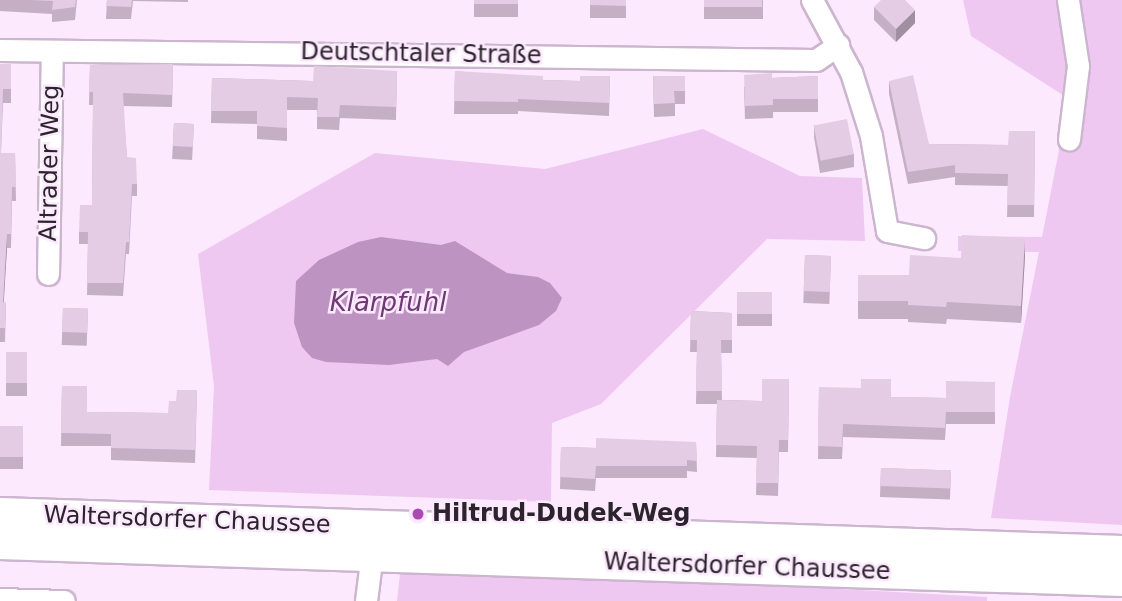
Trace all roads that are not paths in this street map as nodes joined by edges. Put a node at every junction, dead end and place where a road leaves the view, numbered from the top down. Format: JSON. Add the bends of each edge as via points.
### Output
{"nodes":[{"id":1,"x":813,"y":0,"type":"edge"},
{"id":2,"x":1068,"y":0,"type":"edge"},
{"id":3,"x":838,"y":45,"type":"junction"},
{"id":4,"x":0,"y":50,"type":"edge"},
{"id":5,"x":52,"y":51,"type":"junction"},
{"id":6,"x":1069,"y":139,"type":"dead end"},
{"id":7,"x":924,"y":238,"type":"dead end"},
{"id":8,"x":48,"y":274,"type":"dead end"},
{"id":9,"x":0,"y":514,"type":"edge"},
{"id":10,"x":373,"y":540,"type":"junction"},
{"id":11,"x":0,"y":543,"type":"edge"},
{"id":12,"x":1122,"y":552,"type":"edge"},
{"id":13,"x":1122,"y":580,"type":"edge"},
{"id":14,"x":0,"y":599,"type":"edge"},
{"id":15,"x":49,"y":601,"type":"edge"},
{"id":16,"x":64,"y":601,"type":"edge"},
{"id":17,"x":366,"y":601,"type":"edge"}],
"edges":[{"from":1,"to":3,"type":"street"},
{"from":2,"to":6,"type":"street","via":[[1078,66]]},
{"from":3,"to":5,"type":"street","name":"Deutschtaler Straße","via":[[816,60]]},
{"from":3,"to":7,"type":"street","via":[[871,136],[887,231]]},
{"from":4,"to":5,"type":"street","name":"Deutschtaler Straße"},
{"from":5,"to":8,"type":"street","name":"Altrader Weg"},
{"from":9,"to":10,"type":"main road","name":"Waltersdorfer Chaussee"},
{"from":10,"to":11,"type":"main road","name":"Waltersdorfer Chaussee"},
{"from":10,"to":12,"type":"main road","name":"Waltersdorfer Chaussee"},
{"from":10,"to":13,"type":"main road","name":"Waltersdorfer Chaussee"},
{"from":10,"to":17,"type":"street"},
{"from":14,"to":15,"type":"street"},
{"from":15,"to":16,"type":"street"}]}
